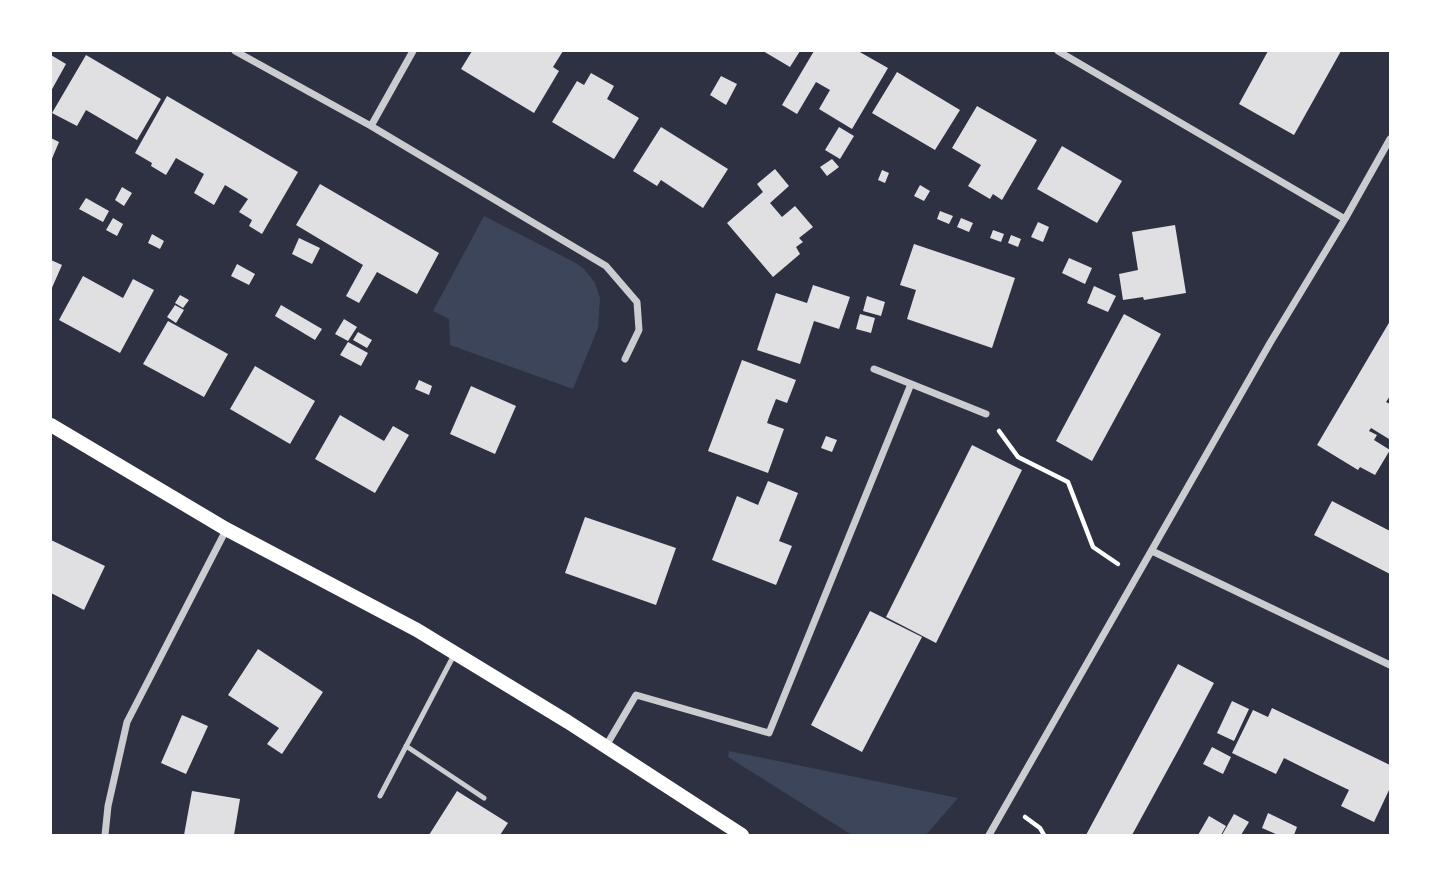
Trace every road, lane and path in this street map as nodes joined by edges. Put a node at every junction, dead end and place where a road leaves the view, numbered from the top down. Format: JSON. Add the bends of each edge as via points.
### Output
{"nodes":[{"id":1,"x":235,"y":51,"type":"edge"},
{"id":2,"x":413,"y":51,"type":"edge"},
{"id":3,"x":1058,"y":51,"type":"edge"},
{"id":4,"x":371,"y":126,"type":"junction"},
{"id":5,"x":1390,"y":139,"type":"edge"},
{"id":6,"x":1345,"y":219,"type":"junction"},
{"id":7,"x":625,"y":359,"type":"dead end"},
{"id":8,"x":874,"y":369,"type":"dead end"},
{"id":9,"x":911,"y":384,"type":"junction"},
{"id":10,"x":986,"y":414,"type":"joint"},
{"id":11,"x":51,"y":425,"type":"edge"},
{"id":12,"x":226,"y":529,"type":"junction"},
{"id":13,"x":1152,"y":551,"type":"junction"},
{"id":14,"x":1136,"y":577,"type":"junction"},
{"id":15,"x":455,"y":653,"type":"junction"},
{"id":16,"x":1390,"y":665,"type":"edge"},
{"id":17,"x":406,"y":746,"type":"junction"},
{"id":18,"x":606,"y":746,"type":"junction"},
{"id":19,"x":380,"y":796,"type":"dead end"},
{"id":20,"x":484,"y":797,"type":"dead end"},
{"id":21,"x":105,"y":835,"type":"edge"},
{"id":22,"x":741,"y":835,"type":"edge"},
{"id":23,"x":989,"y":835,"type":"edge"}],
"edges":[{"from":1,"to":4,"type":"street"},
{"from":2,"to":4,"type":"street"},
{"from":3,"to":6,"type":"street"},
{"from":4,"to":7,"type":"street","via":[[607,266],[637,302],[639,330]]},
{"from":5,"to":6,"type":"street"},
{"from":6,"to":13,"type":"street"},
{"from":8,"to":9,"type":"street"},
{"from":9,"to":10,"type":"street"},
{"from":9,"to":18,"type":"street","via":[[769,733],[636,695]]},
{"from":10,"to":14,"type":"path","via":[[1018,457],[1068,482],[1093,547]]},
{"from":11,"to":12,"type":"main road"},
{"from":12,"to":15,"type":"main road"},
{"from":12,"to":21,"type":"street","via":[[127,722]]},
{"from":13,"to":14,"type":"street"},
{"from":13,"to":16,"type":"street"},
{"from":14,"to":23,"type":"street"},
{"from":15,"to":17,"type":"lane"},
{"from":15,"to":18,"type":"main road"},
{"from":17,"to":19,"type":"lane"},
{"from":17,"to":20,"type":"lane"},
{"from":18,"to":22,"type":"main road"}]}
